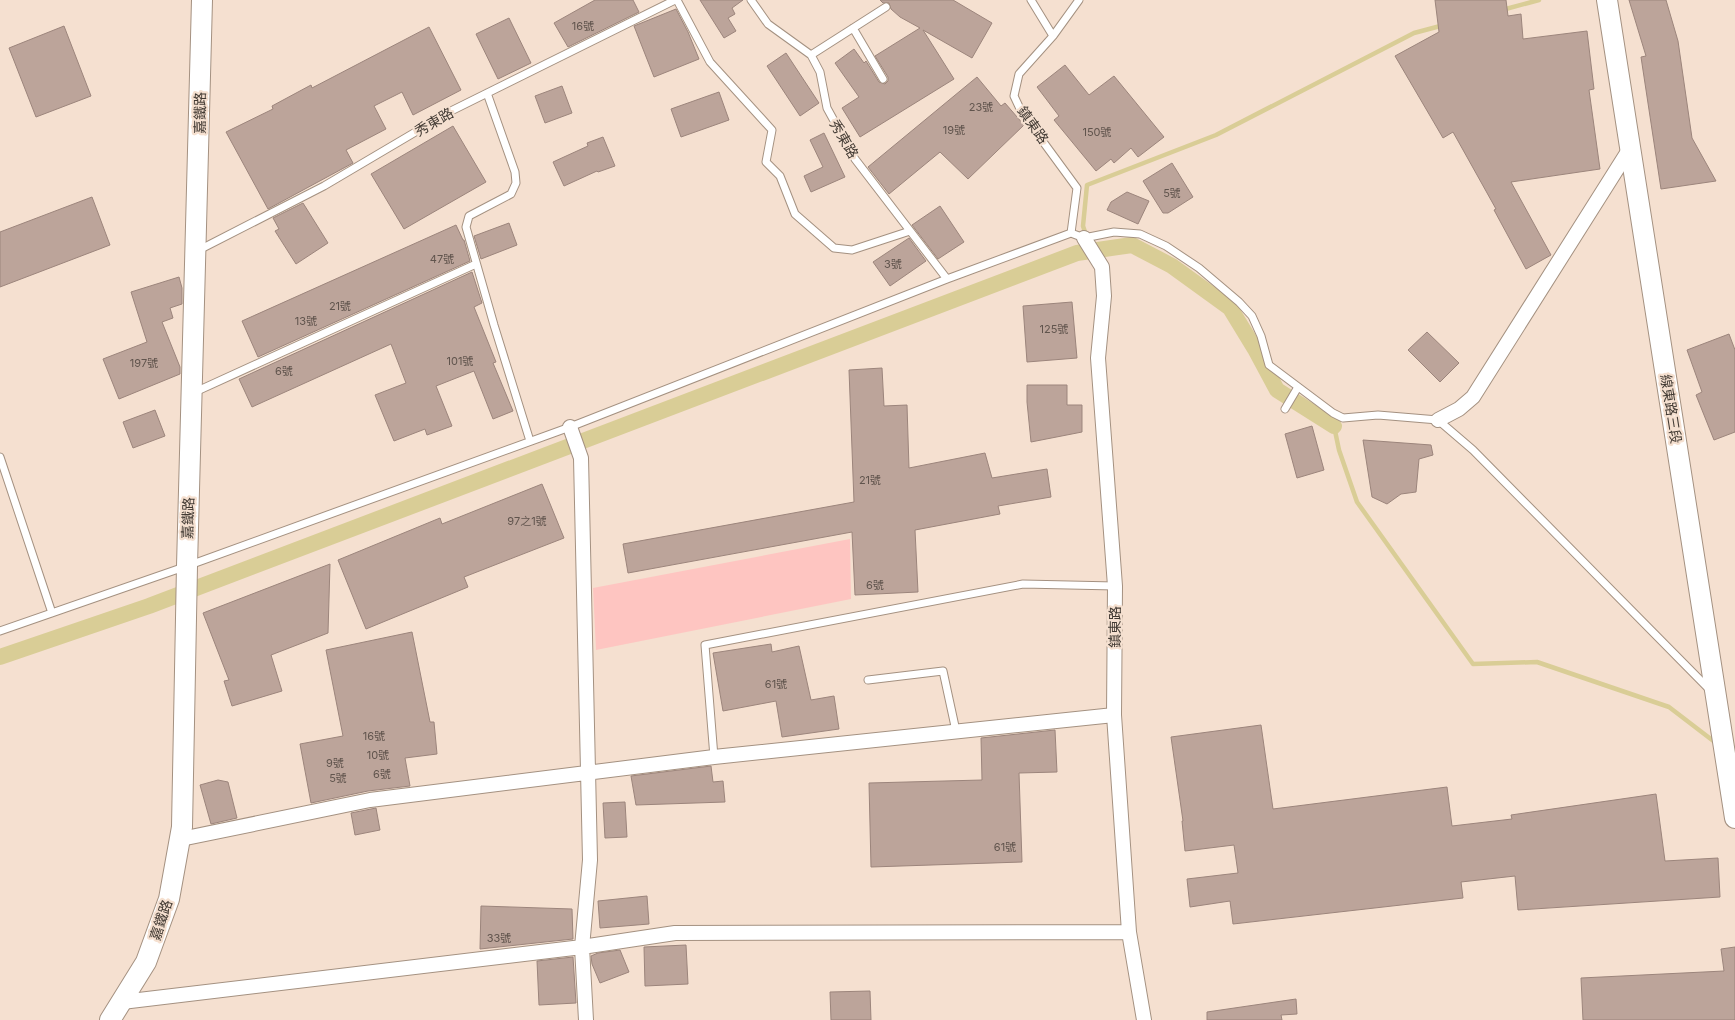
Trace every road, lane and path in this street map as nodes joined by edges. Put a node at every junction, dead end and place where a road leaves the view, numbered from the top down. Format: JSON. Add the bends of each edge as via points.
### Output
{"nodes":[{"id":1,"x":202,"y":0,"type":"edge"},
{"id":2,"x":676,"y":0,"type":"edge"},
{"id":3,"x":751,"y":0,"type":"edge"},
{"id":4,"x":1032,"y":0,"type":"edge"},
{"id":5,"x":1079,"y":0,"type":"edge"},
{"id":6,"x":1607,"y":0,"type":"edge"},
{"id":7,"x":886,"y":7,"type":"dead end"},
{"id":8,"x":853,"y":28,"type":"junction"},
{"id":9,"x":1053,"y":36,"type":"junction"},
{"id":10,"x":811,"y":55,"type":"junction"},
{"id":11,"x":883,"y":79,"type":"dead end"},
{"id":12,"x":487,"y":93,"type":"junction"},
{"id":13,"x":1629,"y":150,"type":"junction"},
{"id":14,"x":910,"y":231,"type":"junction"},
{"id":15,"x":1078,"y":236,"type":"junction"},
{"id":16,"x":197,"y":251,"type":"junction"},
{"id":17,"x":476,"y":264,"type":"junction"},
{"id":18,"x":946,"y":279,"type":"junction"},
{"id":19,"x":1298,"y":388,"type":"junction"},
{"id":20,"x":192,"y":393,"type":"junction"},
{"id":21,"x":1285,"y":409,"type":"dead end"},
{"id":22,"x":1438,"y":420,"type":"junction"},
{"id":23,"x":572,"y":432,"type":"junction"},
{"id":24,"x":530,"y":441,"type":"junction"},
{"id":25,"x":0,"y":457,"type":"edge"},
{"id":26,"x":187,"y":570,"type":"junction"},
{"id":27,"x":1115,"y":586,"type":"junction"},
{"id":28,"x":52,"y":613,"type":"junction"},
{"id":29,"x":0,"y":631,"type":"edge"},
{"id":30,"x":868,"y":680,"type":"dead end"},
{"id":31,"x":1717,"y":696,"type":"junction"},
{"id":32,"x":1114,"y":714,"type":"junction"},
{"id":33,"x":956,"y":732,"type":"junction"},
{"id":34,"x":714,"y":756,"type":"junction"},
{"id":35,"x":588,"y":772,"type":"junction"},
{"id":36,"x":1735,"y":818,"type":"edge"},
{"id":37,"x":180,"y":839,"type":"junction"},
{"id":38,"x":1128,"y":932,"type":"junction"},
{"id":39,"x":582,"y":947,"type":"junction"},
{"id":40,"x":122,"y":1002,"type":"junction"},
{"id":41,"x":110,"y":1020,"type":"edge"},
{"id":42,"x":586,"y":1020,"type":"edge"},
{"id":43,"x":1144,"y":1020,"type":"edge"}],
"edges":[{"from":1,"to":16,"type":"street","name":"嘉鐵路"},
{"from":2,"to":12,"type":"lane","name":"秀東路"},
{"from":2,"to":14,"type":"lane","via":[[710,62],[772,130],[766,162],[780,176],[795,214],[834,248],[852,250]]},
{"from":3,"to":10,"type":"lane","via":[[768,24]]},
{"from":4,"to":9,"type":"lane"},
{"from":5,"to":9,"type":"lane","name":"鎮東路"},
{"from":6,"to":13,"type":"street","name":"線東路三段"},
{"from":7,"to":8,"type":"lane"},
{"from":8,"to":10,"type":"lane"},
{"from":8,"to":11,"type":"lane"},
{"from":9,"to":15,"type":"lane","name":"鎮東路","via":[[1019,74],[1014,96],[1022,113],[1077,188]]},
{"from":10,"to":14,"type":"lane","name":"秀東路","via":[[820,72],[827,108],[855,158]]},
{"from":12,"to":16,"type":"lane","name":"秀東路","via":[[324,186]]},
{"from":12,"to":17,"type":"lane","via":[[516,183],[511,194],[469,216],[466,227]]},
{"from":13,"to":22,"type":"street","via":[[1473,396]]},
{"from":13,"to":31,"type":"street","name":"線東路三段"},
{"from":14,"to":18,"type":"lane","name":"秀東路"},
{"from":15,"to":18,"type":"lane"},
{"from":15,"to":19,"type":"lane","via":[[1114,232],[1140,234],[1166,246],[1199,268],[1252,316],[1269,365]]},
{"from":15,"to":27,"type":"street","name":"鎮東路","via":[[1102,267],[1104,296],[1098,358]]},
{"from":16,"to":20,"type":"street","name":"嘉鐵路"},
{"from":17,"to":20,"type":"lane"},
{"from":17,"to":24,"type":"lane"},
{"from":18,"to":23,"type":"lane"},
{"from":19,"to":21,"type":"lane"},
{"from":19,"to":22,"type":"lane","via":[[1343,418],[1378,415]]},
{"from":20,"to":26,"type":"street","name":"嘉鐵路"},
{"from":22,"to":31,"type":"lane","via":[[1473,450]]},
{"from":23,"to":24,"type":"lane"},
{"from":23,"to":35,"type":"street","via":[[581,458]]},
{"from":24,"to":26,"type":"lane"},
{"from":25,"to":28,"type":"lane"},
{"from":26,"to":28,"type":"lane"},
{"from":26,"to":37,"type":"street","name":"嘉鐵路"},
{"from":27,"to":32,"type":"street","name":"鎮東路"},
{"from":27,"to":34,"type":"lane","via":[[1023,584],[705,645]]},
{"from":28,"to":29,"type":"lane"},
{"from":30,"to":33,"type":"lane","via":[[942,671]]},
{"from":31,"to":36,"type":"street","name":"線東路三段"},
{"from":32,"to":33,"type":"street"},
{"from":32,"to":38,"type":"street","name":"鎮東路"},
{"from":33,"to":34,"type":"street"},
{"from":34,"to":35,"type":"street"},
{"from":35,"to":37,"type":"street","via":[[370,800]]},
{"from":35,"to":39,"type":"street","via":[[590,860]]},
{"from":37,"to":40,"type":"street","name":"嘉鐵路","via":[[168,898],[146,962]]},
{"from":38,"to":39,"type":"street","via":[[675,933]]},
{"from":38,"to":43,"type":"street","name":"鎮東路"},
{"from":39,"to":40,"type":"street"},
{"from":39,"to":42,"type":"street"},
{"from":40,"to":41,"type":"street","name":"嘉鐵路"}]}
